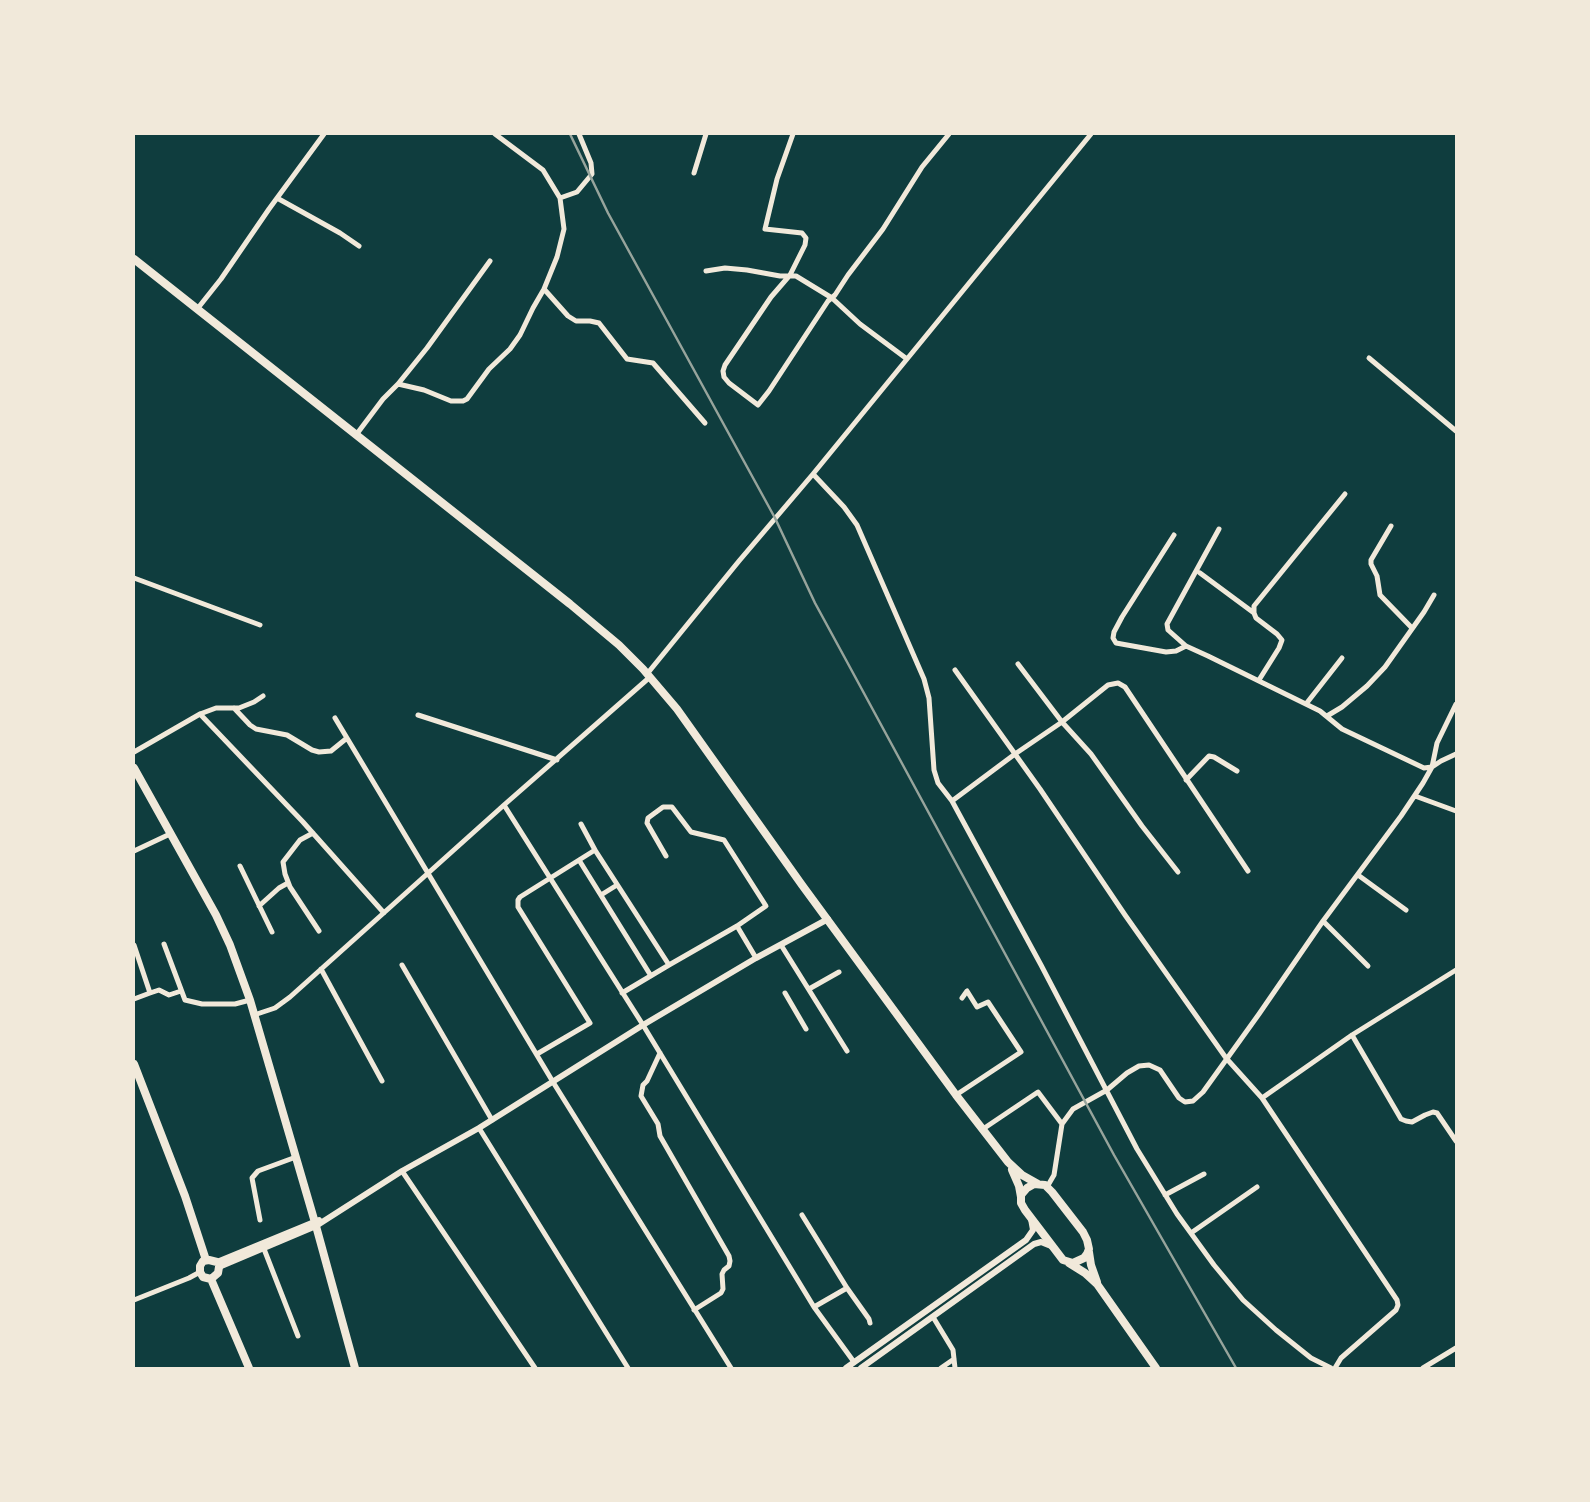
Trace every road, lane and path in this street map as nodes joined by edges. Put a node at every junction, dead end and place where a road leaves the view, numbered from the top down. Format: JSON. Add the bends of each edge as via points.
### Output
{"nodes":[{"id":1,"x":324,"y":134,"type":"edge"},
{"id":2,"x":495,"y":134,"type":"edge"},
{"id":3,"x":579,"y":134,"type":"edge"},
{"id":4,"x":706,"y":134,"type":"edge"},
{"id":5,"x":793,"y":134,"type":"edge"},
{"id":6,"x":950,"y":134,"type":"edge"},
{"id":7,"x":1091,"y":134,"type":"edge"},
{"id":8,"x":694,"y":173,"type":"dead end"},
{"id":9,"x":277,"y":198,"type":"junction"},
{"id":10,"x":560,"y":198,"type":"junction"},
{"id":11,"x":358,"y":246,"type":"dead end"},
{"id":12,"x":134,"y":259,"type":"edge"},
{"id":13,"x":490,"y":261,"type":"dead end"},
{"id":14,"x":706,"y":271,"type":"dead end"},
{"id":15,"x":790,"y":275,"type":"junction"},
{"id":16,"x":544,"y":289,"type":"junction"},
{"id":17,"x":832,"y":298,"type":"junction"},
{"id":18,"x":198,"y":308,"type":"junction"},
{"id":19,"x":1369,"y":358,"type":"dead end"},
{"id":20,"x":907,"y":359,"type":"junction"},
{"id":21,"x":398,"y":384,"type":"junction"},
{"id":22,"x":705,"y":423,"type":"dead end"},
{"id":23,"x":1456,"y":431,"type":"edge"},
{"id":24,"x":356,"y":435,"type":"junction"},
{"id":25,"x":813,"y":474,"type":"junction"},
{"id":26,"x":1345,"y":494,"type":"dead end"},
{"id":27,"x":1391,"y":526,"type":"dead end"},
{"id":28,"x":1219,"y":529,"type":"dead end"},
{"id":29,"x":1174,"y":535,"type":"dead end"},
{"id":30,"x":1200,"y":573,"type":"dead end"},
{"id":31,"x":134,"y":578,"type":"edge"},
{"id":32,"x":1434,"y":595,"type":"dead end"},
{"id":33,"x":1254,"y":613,"type":"junction"},
{"id":34,"x":260,"y":625,"type":"dead end"},
{"id":35,"x":1412,"y":628,"type":"junction"},
{"id":36,"x":1186,"y":646,"type":"junction"},
{"id":37,"x":1342,"y":658,"type":"dead end"},
{"id":38,"x":1018,"y":664,"type":"dead end"},
{"id":39,"x":955,"y":670,"type":"dead end"},
{"id":40,"x":649,"y":676,"type":"junction"},
{"id":41,"x":1259,"y":680,"type":"junction"},
{"id":42,"x":263,"y":696,"type":"dead end"},
{"id":43,"x":1306,"y":704,"type":"junction"},
{"id":44,"x":1456,"y":704,"type":"edge"},
{"id":45,"x":234,"y":708,"type":"junction"},
{"id":46,"x":200,"y":714,"type":"junction"},
{"id":47,"x":418,"y":716,"type":"dead end"},
{"id":48,"x":1327,"y":716,"type":"junction"},
{"id":49,"x":335,"y":718,"type":"dead end"},
{"id":50,"x":1062,"y":722,"type":"junction"},
{"id":51,"x":347,"y":738,"type":"junction"},
{"id":52,"x":134,"y":752,"type":"edge"},
{"id":53,"x":1015,"y":754,"type":"junction"},
{"id":54,"x":1456,"y":754,"type":"edge"},
{"id":55,"x":557,"y":760,"type":"junction"},
{"id":56,"x":1432,"y":767,"type":"junction"},
{"id":57,"x":134,"y":768,"type":"edge"},
{"id":58,"x":1237,"y":771,"type":"dead end"},
{"id":59,"x":1186,"y":780,"type":"junction"},
{"id":60,"x":1415,"y":796,"type":"junction"},
{"id":61,"x":952,"y":801,"type":"junction"},
{"id":62,"x":504,"y":805,"type":"junction"},
{"id":63,"x":1456,"y":811,"type":"edge"},
{"id":64,"x":581,"y":824,"type":"dead end"},
{"id":65,"x":312,"y":833,"type":"junction"},
{"id":66,"x":170,"y":834,"type":"junction"},
{"id":67,"x":596,"y":850,"type":"junction"},
{"id":68,"x":134,"y":851,"type":"edge"},
{"id":69,"x":666,"y":856,"type":"dead end"},
{"id":70,"x":579,"y":860,"type":"junction"},
{"id":71,"x":240,"y":866,"type":"dead end"},
{"id":72,"x":1248,"y":871,"type":"dead end"},
{"id":73,"x":1178,"y":872,"type":"dead end"},
{"id":74,"x":429,"y":873,"type":"junction"},
{"id":75,"x":1358,"y":875,"type":"junction"},
{"id":76,"x":550,"y":878,"type":"junction"},
{"id":77,"x":288,"y":883,"type":"junction"},
{"id":78,"x":617,"y":885,"type":"junction"},
{"id":79,"x":601,"y":895,"type":"junction"},
{"id":80,"x":260,"y":906,"type":"junction"},
{"id":81,"x":1406,"y":910,"type":"dead end"},
{"id":82,"x":384,"y":913,"type":"junction"},
{"id":83,"x":828,"y":919,"type":"junction"},
{"id":84,"x":1323,"y":921,"type":"junction"},
{"id":85,"x":736,"y":926,"type":"junction"},
{"id":86,"x":319,"y":931,"type":"dead end"},
{"id":87,"x":272,"y":932,"type":"dead end"},
{"id":88,"x":164,"y":944,"type":"dead end"},
{"id":89,"x":134,"y":945,"type":"edge"},
{"id":90,"x":781,"y":945,"type":"junction"},
{"id":91,"x":756,"y":958,"type":"junction"},
{"id":92,"x":402,"y":965,"type":"dead end"},
{"id":93,"x":669,"y":965,"type":"junction"},
{"id":94,"x":1368,"y":966,"type":"dead end"},
{"id":95,"x":321,"y":969,"type":"junction"},
{"id":96,"x":1456,"y":970,"type":"edge"},
{"id":97,"x":839,"y":972,"type":"dead end"},
{"id":98,"x":651,"y":976,"type":"junction"},
{"id":99,"x":809,"y":989,"type":"junction"},
{"id":100,"x":181,"y":991,"type":"junction"},
{"id":101,"x":150,"y":993,"type":"junction"},
{"id":102,"x":622,"y":993,"type":"junction"},
{"id":103,"x":785,"y":994,"type":"dead end"},
{"id":104,"x":962,"y":998,"type":"dead end"},
{"id":105,"x":134,"y":999,"type":"edge"},
{"id":106,"x":250,"y":1000,"type":"junction"},
{"id":107,"x":254,"y":1015,"type":"junction"},
{"id":108,"x":642,"y":1025,"type":"junction"},
{"id":109,"x":806,"y":1029,"type":"dead end"},
{"id":110,"x":1352,"y":1035,"type":"junction"},
{"id":111,"x":847,"y":1051,"type":"dead end"},
{"id":112,"x":660,"y":1053,"type":"junction"},
{"id":113,"x":537,"y":1054,"type":"junction"},
{"id":114,"x":1226,"y":1058,"type":"junction"},
{"id":115,"x":134,"y":1064,"type":"edge"},
{"id":116,"x":382,"y":1081,"type":"dead end"},
{"id":117,"x":553,"y":1082,"type":"junction"},
{"id":118,"x":1107,"y":1090,"type":"junction"},
{"id":119,"x":956,"y":1095,"type":"junction"},
{"id":120,"x":1262,"y":1098,"type":"junction"},
{"id":121,"x":492,"y":1120,"type":"junction"},
{"id":122,"x":1062,"y":1124,"type":"junction"},
{"id":123,"x":479,"y":1128,"type":"junction"},
{"id":124,"x":982,"y":1129,"type":"junction"},
{"id":125,"x":1456,"y":1141,"type":"edge"},
{"id":126,"x":296,"y":1157,"type":"junction"},
{"id":127,"x":1008,"y":1162,"type":"junction"},
{"id":128,"x":402,"y":1171,"type":"junction"},
{"id":129,"x":1204,"y":1174,"type":"dead end"},
{"id":130,"x":1038,"y":1184,"type":"junction"},
{"id":131,"x":1047,"y":1187,"type":"junction"},
{"id":132,"x":1257,"y":1187,"type":"dead end"},
{"id":133,"x":1165,"y":1195,"type":"junction"},
{"id":134,"x":1021,"y":1199,"type":"junction"},
{"id":135,"x":802,"y":1215,"type":"dead end"},
{"id":136,"x":1031,"y":1218,"type":"junction"},
{"id":137,"x":260,"y":1220,"type":"dead end"},
{"id":138,"x":316,"y":1223,"type":"junction"},
{"id":139,"x":1190,"y":1233,"type":"junction"},
{"id":140,"x":1051,"y":1246,"type":"junction"},
{"id":141,"x":264,"y":1249,"type":"junction"},
{"id":142,"x":1089,"y":1251,"type":"junction"},
{"id":143,"x":206,"y":1260,"type":"junction"},
{"id":144,"x":1067,"y":1262,"type":"junction"},
{"id":145,"x":218,"y":1265,"type":"junction"},
{"id":146,"x":200,"y":1272,"type":"junction"},
{"id":147,"x":211,"y":1279,"type":"junction"},
{"id":148,"x":847,"y":1288,"type":"junction"},
{"id":149,"x":1101,"y":1290,"type":"junction"},
{"id":150,"x":134,"y":1300,"type":"edge"},
{"id":151,"x":814,"y":1307,"type":"junction"},
{"id":152,"x":694,"y":1310,"type":"junction"},
{"id":153,"x":933,"y":1317,"type":"junction"},
{"id":154,"x":870,"y":1324,"type":"dead end"},
{"id":155,"x":298,"y":1336,"type":"dead end"},
{"id":156,"x":1456,"y":1348,"type":"edge"},
{"id":157,"x":954,"y":1359,"type":"junction"},
{"id":158,"x":854,"y":1362,"type":"junction"},
{"id":159,"x":248,"y":1368,"type":"edge"},
{"id":160,"x":354,"y":1368,"type":"edge"},
{"id":161,"x":535,"y":1368,"type":"edge"},
{"id":162,"x":628,"y":1368,"type":"edge"},
{"id":163,"x":731,"y":1368,"type":"edge"},
{"id":164,"x":846,"y":1368,"type":"edge"},
{"id":165,"x":860,"y":1368,"type":"edge"},
{"id":166,"x":941,"y":1368,"type":"edge"},
{"id":167,"x":955,"y":1368,"type":"edge"},
{"id":168,"x":1156,"y":1368,"type":"edge"},
{"id":169,"x":1331,"y":1368,"type":"edge"},
{"id":170,"x":1335,"y":1368,"type":"edge"},
{"id":171,"x":1423,"y":1368,"type":"edge"}],
"edges":[{"from":1,"to":9,"type":"street"},
{"from":2,"to":10,"type":"street","via":[[543,170]]},
{"from":3,"to":10,"type":"street","via":[[592,174],[577,192]]},
{"from":4,"to":8,"type":"street"},
{"from":5,"to":15,"type":"street","via":[[777,179],[765,229],[802,233],[806,238]]},
{"from":6,"to":17,"type":"street","via":[[922,167],[883,229]]},
{"from":7,"to":20,"type":"street"},
{"from":9,"to":11,"type":"street"},
{"from":9,"to":18,"type":"street"},
{"from":10,"to":16,"type":"street","via":[[564,229]]},
{"from":12,"to":18,"type":"main road"},
{"from":13,"to":21,"type":"street"},
{"from":14,"to":15,"type":"street","via":[[726,268]]},
{"from":15,"to":17,"type":"street"},
{"from":15,"to":17,"type":"street","via":[[725,365],[724,377],[758,405]]},
{"from":16,"to":21,"type":"street","via":[[520,335],[489,369],[468,399],[451,401]]},
{"from":16,"to":22,"type":"street","via":[[576,322],[599,323],[627,359],[653,364]]},
{"from":17,"to":20,"type":"street","via":[[860,324]]},
{"from":18,"to":24,"type":"main road"},
{"from":19,"to":23,"type":"street"},
{"from":20,"to":25,"type":"street"},
{"from":21,"to":24,"type":"street"},
{"from":24,"to":40,"type":"main road","via":[[570,604],[619,645]]},
{"from":25,"to":40,"type":"street","via":[[739,561]]},
{"from":25,"to":61,"type":"street","via":[[844,506],[857,525],[908,640],[929,698],[934,770],[938,783]]},
{"from":26,"to":33,"type":"street","via":[[1254,606]]},
{"from":27,"to":35,"type":"street","via":[[1371,564],[1380,595]]},
{"from":28,"to":36,"type":"street","via":[[1167,624],[1168,630]]},
{"from":29,"to":36,"type":"street","via":[[1122,617],[1113,638],[1116,643],[1166,652]]},
{"from":30,"to":33,"type":"street"},
{"from":31,"to":34,"type":"street"},
{"from":32,"to":35,"type":"street"},
{"from":33,"to":41,"type":"street","via":[[1282,640]]},
{"from":35,"to":48,"type":"street","via":[[1367,686]]},
{"from":36,"to":41,"type":"street"},
{"from":37,"to":43,"type":"street"},
{"from":38,"to":50,"type":"street"},
{"from":39,"to":53,"type":"street"},
{"from":40,"to":55,"type":"street"},
{"from":40,"to":83,"type":"main road"},
{"from":41,"to":43,"type":"street"},
{"from":42,"to":45,"type":"street"},
{"from":43,"to":48,"type":"street"},
{"from":44,"to":56,"type":"street","via":[[1437,743]]},
{"from":45,"to":46,"type":"street","via":[[216,708]]},
{"from":45,"to":51,"type":"street","via":[[256,729],[287,735],[319,752],[330,751]]},
{"from":46,"to":52,"type":"street"},
{"from":46,"to":65,"type":"street"},
{"from":47,"to":55,"type":"street"},
{"from":48,"to":56,"type":"street","via":[[1342,729],[1424,768]]},
{"from":49,"to":51,"type":"street"},
{"from":50,"to":53,"type":"street"},
{"from":50,"to":59,"type":"street","via":[[1108,685],[1118,683],[1125,687]]},
{"from":50,"to":73,"type":"street","via":[[1091,754]]},
{"from":51,"to":74,"type":"street"},
{"from":53,"to":61,"type":"street"},
{"from":53,"to":114,"type":"street"},
{"from":54,"to":56,"type":"street"},
{"from":55,"to":62,"type":"street"},
{"from":56,"to":60,"type":"street"},
{"from":57,"to":66,"type":"main road"},
{"from":58,"to":59,"type":"street","via":[[1209,756]]},
{"from":59,"to":72,"type":"street"},
{"from":60,"to":63,"type":"street"},
{"from":60,"to":75,"type":"street"},
{"from":61,"to":118,"type":"street"},
{"from":62,"to":74,"type":"street"},
{"from":62,"to":76,"type":"street"},
{"from":64,"to":67,"type":"street"},
{"from":65,"to":77,"type":"street","via":[[300,840],[283,862]]},
{"from":65,"to":82,"type":"street"},
{"from":66,"to":68,"type":"street"},
{"from":66,"to":106,"type":"main road","via":[[216,915]]},
{"from":67,"to":70,"type":"street"},
{"from":67,"to":78,"type":"street"},
{"from":69,"to":85,"type":"street","via":[[647,822],[663,807],[672,807],[692,832],[724,840],[766,906]]},
{"from":70,"to":76,"type":"street"},
{"from":70,"to":79,"type":"street"},
{"from":71,"to":80,"type":"street"},
{"from":74,"to":82,"type":"street"},
{"from":74,"to":113,"type":"street"},
{"from":75,"to":81,"type":"street"},
{"from":75,"to":84,"type":"street"},
{"from":76,"to":102,"type":"street"},
{"from":76,"to":113,"type":"street","via":[[520,897],[518,907],[590,1023]]},
{"from":77,"to":80,"type":"street"},
{"from":77,"to":86,"type":"street"},
{"from":78,"to":79,"type":"street"},
{"from":78,"to":93,"type":"street"},
{"from":79,"to":98,"type":"street"},
{"from":80,"to":87,"type":"street"},
{"from":82,"to":95,"type":"street"},
{"from":83,"to":90,"type":"street"},
{"from":83,"to":119,"type":"main road"},
{"from":84,"to":94,"type":"street"},
{"from":84,"to":114,"type":"street"},
{"from":85,"to":91,"type":"street"},
{"from":85,"to":93,"type":"street"},
{"from":88,"to":100,"type":"street"},
{"from":89,"to":101,"type":"street"},
{"from":90,"to":91,"type":"street"},
{"from":90,"to":99,"type":"street"},
{"from":91,"to":108,"type":"street"},
{"from":92,"to":121,"type":"street"},
{"from":93,"to":98,"type":"street"},
{"from":95,"to":107,"type":"street","via":[[275,1008]]},
{"from":95,"to":116,"type":"street"},
{"from":96,"to":110,"type":"street"},
{"from":97,"to":99,"type":"street"},
{"from":98,"to":102,"type":"street"},
{"from":99,"to":111,"type":"street"},
{"from":100,"to":101,"type":"street","via":[[169,996],[159,990]]},
{"from":100,"to":106,"type":"street","via":[[185,1000],[202,1004],[235,1004]]},
{"from":101,"to":105,"type":"street"},
{"from":102,"to":108,"type":"street"},
{"from":103,"to":109,"type":"street"},
{"from":104,"to":119,"type":"street","via":[[967,991],[978,1007],[988,1002],[1021,1052]]},
{"from":106,"to":107,"type":"main road"},
{"from":107,"to":126,"type":"main road"},
{"from":108,"to":112,"type":"street"},
{"from":108,"to":117,"type":"street"},
{"from":110,"to":120,"type":"street"},
{"from":110,"to":125,"type":"street","via":[[1400,1118],[1412,1122],[1425,1114],[1437,1113]]},
{"from":112,"to":151,"type":"street"},
{"from":112,"to":152,"type":"street","via":[[643,1085],[641,1096],[730,1262],[722,1274],[721,1293]]},
{"from":113,"to":117,"type":"street"},
{"from":114,"to":118,"type":"street","via":[[1193,1101],[1185,1102],[1179,1098],[1160,1070],[1149,1066],[1139,1066]]},
{"from":114,"to":120,"type":"street"},
{"from":115,"to":143,"type":"main road"},
{"from":117,"to":121,"type":"street"},
{"from":117,"to":152,"type":"street"},
{"from":118,"to":122,"type":"street","via":[[1074,1109]]},
{"from":118,"to":133,"type":"street"},
{"from":119,"to":124,"type":"main road"},
{"from":120,"to":170,"type":"street","via":[[1397,1300],[1396,1310]]},
{"from":121,"to":123,"type":"street"},
{"from":122,"to":124,"type":"street","via":[[1038,1092]]},
{"from":122,"to":131,"type":"street","via":[[1054,1176]]},
{"from":123,"to":128,"type":"street"},
{"from":123,"to":162,"type":"street"},
{"from":124,"to":127,"type":"main road"},
{"from":126,"to":137,"type":"street","via":[[258,1171],[252,1178]]},
{"from":126,"to":138,"type":"main road"},
{"from":127,"to":130,"type":"main road"},
{"from":127,"to":134,"type":"main road","via":[[1018,1182]]},
{"from":128,"to":138,"type":"street"},
{"from":128,"to":161,"type":"street"},
{"from":129,"to":133,"type":"street"},
{"from":130,"to":131,"type":"main road"},
{"from":130,"to":134,"type":"main road","via":[[1026,1188]]},
{"from":131,"to":142,"type":"main road","via":[[1083,1232]]},
{"from":132,"to":139,"type":"street"},
{"from":133,"to":139,"type":"street"},
{"from":134,"to":136,"type":"main road"},
{"from":135,"to":148,"type":"street"},
{"from":136,"to":140,"type":"main road"},
{"from":136,"to":158,"type":"street","via":[[1033,1230],[1026,1240]]},
{"from":138,"to":141,"type":"street"},
{"from":138,"to":145,"type":"street"},
{"from":138,"to":160,"type":"main road"},
{"from":139,"to":169,"type":"street","via":[[1242,1300],[1311,1358]]},
{"from":140,"to":144,"type":"main road"},
{"from":140,"to":153,"type":"street","via":[[1042,1242],[1034,1244]]},
{"from":141,"to":145,"type":"street"},
{"from":141,"to":155,"type":"street"},
{"from":142,"to":144,"type":"main road","via":[[1079,1261]]},
{"from":142,"to":149,"type":"main road"},
{"from":143,"to":145,"type":"main road"},
{"from":143,"to":146,"type":"main road","via":[[200,1266]]},
{"from":144,"to":149,"type":"main road","via":[[1085,1273]]},
{"from":145,"to":147,"type":"main road","via":[[218,1273]]},
{"from":146,"to":147,"type":"main road","via":[[203,1277]]},
{"from":146,"to":150,"type":"street"},
{"from":147,"to":159,"type":"main road"},
{"from":148,"to":151,"type":"street"},
{"from":148,"to":154,"type":"street"},
{"from":149,"to":168,"type":"main road"},
{"from":151,"to":158,"type":"street"},
{"from":152,"to":163,"type":"street"},
{"from":153,"to":157,"type":"street","via":[[953,1350]]},
{"from":153,"to":165,"type":"street"},
{"from":156,"to":171,"type":"street"},
{"from":157,"to":166,"type":"street"},
{"from":157,"to":167,"type":"street"},
{"from":158,"to":164,"type":"street"}]}
